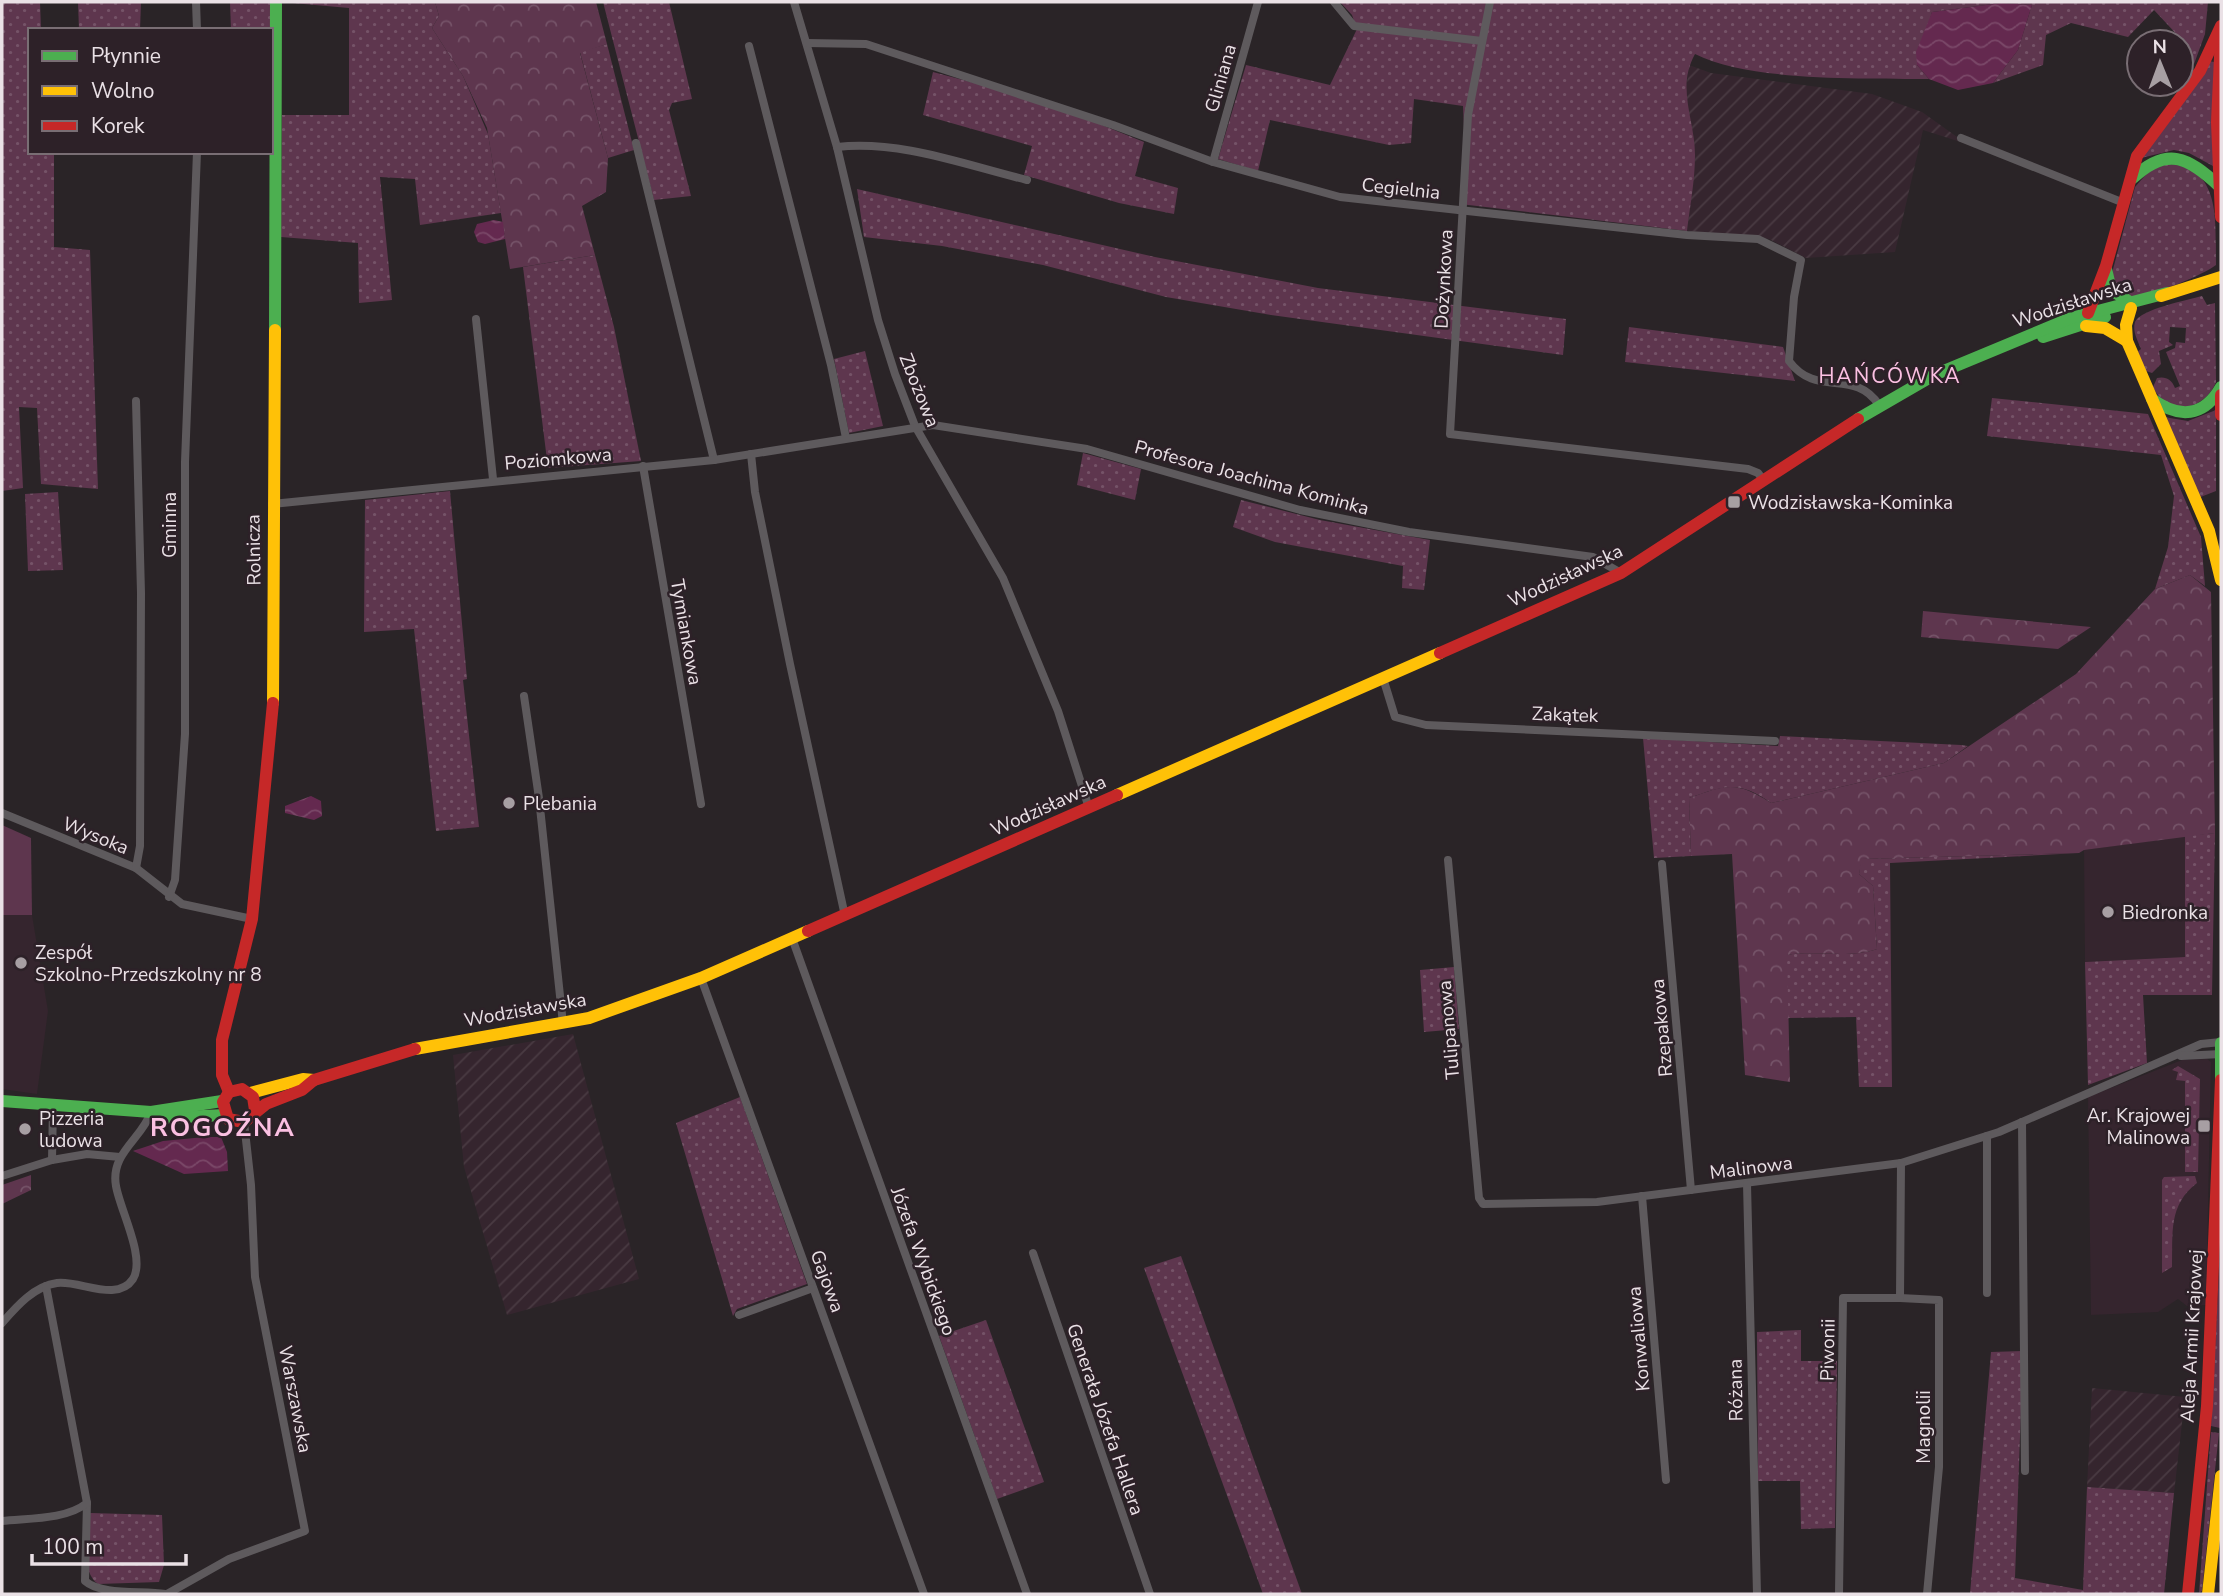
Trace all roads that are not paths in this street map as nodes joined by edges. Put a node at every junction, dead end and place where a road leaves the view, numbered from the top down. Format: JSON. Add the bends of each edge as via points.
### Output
{"nodes":[{"id":1,"x":196,"y":2,"type":"edge"},
{"id":2,"x":276,"y":2,"type":"edge"},
{"id":3,"x":794,"y":2,"type":"edge"},
{"id":4,"x":1334,"y":2,"type":"edge"},
{"id":5,"x":1490,"y":2,"type":"edge"},
{"id":6,"x":1255,"y":3,"type":"edge"},
{"id":7,"x":2221,"y":26,"type":"edge"},
{"id":8,"x":197,"y":28,"type":"edge"},
{"id":9,"x":2221,"y":35,"type":"edge"},
{"id":10,"x":1482,"y":41,"type":"junction"},
{"id":11,"x":807,"y":43,"type":"junction"},
{"id":12,"x":749,"y":46,"type":"dead end"},
{"id":13,"x":1961,"y":138,"type":"dead end"},
{"id":14,"x":636,"y":143,"type":"dead end"},
{"id":15,"x":837,"y":147,"type":"junction"},
{"id":16,"x":197,"y":154,"type":"edge"},
{"id":17,"x":2220,"y":161,"type":"edge"},
{"id":18,"x":1213,"y":162,"type":"junction"},
{"id":19,"x":1027,"y":180,"type":"dead end"},
{"id":20,"x":2130,"y":181,"type":"junction"},
{"id":21,"x":2220,"y":186,"type":"edge"},
{"id":22,"x":2124,"y":203,"type":"junction"},
{"id":23,"x":1462,"y":210,"type":"junction"},
{"id":24,"x":2221,"y":217,"type":"edge"},
{"id":25,"x":2106,"y":266,"type":"junction"},
{"id":26,"x":2221,"y":277,"type":"edge"},
{"id":27,"x":2131,"y":305,"type":"junction"},
{"id":28,"x":2088,"y":313,"type":"junction"},
{"id":29,"x":475,"y":319,"type":"dead end"},
{"id":30,"x":2079,"y":326,"type":"junction"},
{"id":31,"x":2127,"y":341,"type":"junction"},
{"id":32,"x":1991,"y":351,"type":"junction"},
{"id":33,"x":2221,"y":387,"type":"edge"},
{"id":34,"x":2221,"y":395,"type":"edge"},
{"id":35,"x":2152,"y":399,"type":"junction"},
{"id":36,"x":136,"y":401,"type":"dead end"},
{"id":37,"x":1879,"y":405,"type":"junction"},
{"id":38,"x":2221,"y":415,"type":"edge"},
{"id":39,"x":915,"y":426,"type":"junction"},
{"id":40,"x":846,"y":438,"type":"junction"},
{"id":41,"x":751,"y":454,"type":"junction"},
{"id":42,"x":714,"y":460,"type":"junction"},
{"id":43,"x":643,"y":466,"type":"junction"},
{"id":44,"x":493,"y":480,"type":"junction"},
{"id":45,"x":1764,"y":481,"type":"junction"},
{"id":46,"x":272,"y":504,"type":"junction"},
{"id":47,"x":1621,"y":573,"type":"junction"},
{"id":48,"x":2221,"y":580,"type":"edge"},
{"id":49,"x":1382,"y":678,"type":"junction"},
{"id":50,"x":524,"y":696,"type":"dead end"},
{"id":51,"x":1775,"y":741,"type":"dead end"},
{"id":52,"x":701,"y":804,"type":"dead end"},
{"id":53,"x":1088,"y":808,"type":"junction"},
{"id":54,"x":2,"y":813,"type":"edge"},
{"id":55,"x":1448,"y":860,"type":"dead end"},
{"id":56,"x":1662,"y":864,"type":"dead end"},
{"id":57,"x":136,"y":868,"type":"junction"},
{"id":58,"x":170,"y":897,"type":"junction"},
{"id":59,"x":845,"y":916,"type":"junction"},
{"id":60,"x":252,"y":919,"type":"junction"},
{"id":61,"x":792,"y":938,"type":"junction"},
{"id":62,"x":701,"y":978,"type":"junction"},
{"id":63,"x":563,"y":1024,"type":"junction"},
{"id":64,"x":2221,"y":1043,"type":"edge"},
{"id":65,"x":2221,"y":1054,"type":"edge"},
{"id":66,"x":2178,"y":1056,"type":"junction"},
{"id":67,"x":2221,"y":1079,"type":"edge"},
{"id":68,"x":314,"y":1080,"type":"junction"},
{"id":69,"x":250,"y":1093,"type":"junction"},
{"id":70,"x":226,"y":1096,"type":"junction"},
{"id":71,"x":2,"y":1101,"type":"edge"},
{"id":72,"x":53,"y":1105,"type":"junction"},
{"id":73,"x":255,"y":1110,"type":"junction"},
{"id":74,"x":151,"y":1112,"type":"junction"},
{"id":75,"x":225,"y":1115,"type":"junction"},
{"id":76,"x":244,"y":1122,"type":"junction"},
{"id":77,"x":2022,"y":1122,"type":"junction"},
{"id":78,"x":1987,"y":1136,"type":"junction"},
{"id":79,"x":120,"y":1157,"type":"junction"},
{"id":80,"x":52,"y":1160,"type":"junction"},
{"id":81,"x":1901,"y":1163,"type":"junction"},
{"id":82,"x":2,"y":1176,"type":"edge"},
{"id":83,"x":1746,"y":1184,"type":"junction"},
{"id":84,"x":1691,"y":1190,"type":"junction"},
{"id":85,"x":1642,"y":1196,"type":"junction"},
{"id":86,"x":1479,"y":1198,"type":"joint"},
{"id":87,"x":1033,"y":1253,"type":"dead end"},
{"id":88,"x":46,"y":1286,"type":"junction"},
{"id":89,"x":814,"y":1288,"type":"junction"},
{"id":90,"x":1987,"y":1293,"type":"dead end"},
{"id":91,"x":1900,"y":1298,"type":"junction"},
{"id":92,"x":739,"y":1314,"type":"dead end"},
{"id":93,"x":2,"y":1323,"type":"edge"},
{"id":94,"x":2025,"y":1471,"type":"dead end"},
{"id":95,"x":2221,"y":1476,"type":"edge"},
{"id":96,"x":1666,"y":1480,"type":"dead end"},
{"id":97,"x":87,"y":1503,"type":"junction"},
{"id":98,"x":2,"y":1521,"type":"edge"},
{"id":99,"x":166,"y":1594,"type":"edge"},
{"id":100,"x":924,"y":1594,"type":"edge"},
{"id":101,"x":1027,"y":1594,"type":"edge"},
{"id":102,"x":1150,"y":1594,"type":"edge"},
{"id":103,"x":1757,"y":1594,"type":"edge"},
{"id":104,"x":1839,"y":1594,"type":"edge"},
{"id":105,"x":1927,"y":1594,"type":"edge"},
{"id":106,"x":2188,"y":1594,"type":"edge"},
{"id":107,"x":2208,"y":1594,"type":"edge"}],
"edges":[{"from":1,"to":8,"type":"street"},
{"from":2,"to":46,"type":"main road","name":"Rolnicza"},
{"from":3,"to":11,"type":"street","name":"Zbożowa"},
{"from":4,"to":10,"type":"street","via":[[1354,26]]},
{"from":5,"to":10,"type":"street","name":"Dożynkowa"},
{"from":6,"to":18,"type":"street","name":"Gliniana"},
{"from":7,"to":20,"type":"main road","via":[[2200,71],[2137,156]]},
{"from":9,"to":17,"type":"main road"},
{"from":10,"to":23,"type":"street","name":"Dożynkowa","via":[[1468,115]]},
{"from":11,"to":15,"type":"street","name":"Zbożowa"},
{"from":11,"to":18,"type":"street","name":"Cegielnia","via":[[866,44]]},
{"from":12,"to":40,"type":"street"},
{"from":13,"to":22,"type":"street"},
{"from":14,"to":42,"type":"street"},
{"from":15,"to":19,"type":"street","via":[[902,148]]},
{"from":15,"to":39,"type":"street","name":"Zbożowa","via":[[877,320]]},
{"from":16,"to":58,"type":"street","name":"Gminna","via":[[185,462],[185,734]]},
{"from":17,"to":21,"type":"main road"},
{"from":18,"to":23,"type":"street","name":"Cegielnia","via":[[1340,197]]},
{"from":20,"to":21,"type":"main road","via":[[2157,160],[2178,157],[2200,167]]},
{"from":20,"to":22,"type":"main road"},
{"from":21,"to":24,"type":"main road"},
{"from":22,"to":25,"type":"main road"},
{"from":23,"to":37,"type":"street","name":"Cegielnia","via":[[1772,244],[1801,260],[1789,361],[1809,379],[1862,388]]},
{"from":23,"to":45,"type":"street","name":"Dożynkowa","via":[[1450,434],[1748,469]]},
{"from":25,"to":27,"type":"main road","via":[[2111,290]]},
{"from":25,"to":28,"type":"main road"},
{"from":26,"to":27,"type":"main road","name":"Wodzisławska"},
{"from":27,"to":28,"type":"main road","name":"Wodzisławska"},
{"from":27,"to":30,"type":"main road","name":"Wodzisławska"},
{"from":27,"to":31,"type":"main road"},
{"from":28,"to":32,"type":"main road","name":"Wodzisławska"},
{"from":29,"to":44,"type":"street"},
{"from":30,"to":31,"type":"main road","via":[[2105,328]]},
{"from":30,"to":32,"type":"main road","name":"Wodzisławska"},
{"from":31,"to":35,"type":"main road"},
{"from":32,"to":37,"type":"main road","name":"Wodzisławska"},
{"from":33,"to":35,"type":"main road","via":[[2206,408],[2185,415],[2166,410]]},
{"from":34,"to":38,"type":"main road"},
{"from":35,"to":48,"type":"main road","via":[[2209,531]]},
{"from":36,"to":57,"type":"street","via":[[141,607],[140,846]]},
{"from":37,"to":45,"type":"main road","name":"Wodzisławska"},
{"from":39,"to":40,"type":"street","name":"Poziomkowa"},
{"from":39,"to":47,"type":"street","name":"Profesora Joachima Kominka","via":[[1087,449],[1300,510],[1409,532],[1593,557]]},
{"from":39,"to":53,"type":"street","name":"Zbożowa","via":[[1003,578],[1058,711]]},
{"from":40,"to":41,"type":"street","name":"Poziomkowa"},
{"from":41,"to":42,"type":"street","name":"Poziomkowa"},
{"from":41,"to":59,"type":"street","via":[[792,677]]},
{"from":42,"to":43,"type":"street","name":"Poziomkowa"},
{"from":43,"to":44,"type":"street","name":"Poziomkowa"},
{"from":43,"to":52,"type":"street","name":"Tymiankowa"},
{"from":44,"to":46,"type":"street","name":"Poziomkowa"},
{"from":45,"to":47,"type":"main road","name":"Wodzisławska"},
{"from":46,"to":60,"type":"main road","name":"Rolnicza","via":[[273,708]]},
{"from":47,"to":49,"type":"main road","name":"Wodzisławska"},
{"from":49,"to":51,"type":"street","name":"Zakątek","via":[[1395,717],[1426,724]]},
{"from":49,"to":53,"type":"main road","name":"Wodzisławska"},
{"from":50,"to":63,"type":"street"},
{"from":53,"to":59,"type":"main road","name":"Wodzisławska"},
{"from":54,"to":57,"type":"street","name":"Wysoka"},
{"from":55,"to":86,"type":"street","name":"Tulipanowa"},
{"from":56,"to":84,"type":"street","name":"Rzepakowa"},
{"from":57,"to":58,"type":"street","name":"Wysoka"},
{"from":58,"to":60,"type":"street","name":"Wysoka","via":[[195,909]]},
{"from":59,"to":61,"type":"main road","name":"Wodzisławska"},
{"from":60,"to":70,"type":"main road","name":"Rolnicza","via":[[222,1040]]},
{"from":61,"to":62,"type":"main road","name":"Wodzisławska"},
{"from":61,"to":101,"type":"street","name":"Józefa Wybickiego"},
{"from":62,"to":63,"type":"main road","name":"Wodzisławska","via":[[624,1008]]},
{"from":62,"to":89,"type":"street","name":"Gajowa"},
{"from":63,"to":68,"type":"main road","name":"Wodzisławska","via":[[408,1049]]},
{"from":64,"to":65,"type":"main road","name":"Aleja Armii Krajowej"},
{"from":64,"to":66,"type":"street","name":"Malinowa","via":[[2201,1044]]},
{"from":65,"to":66,"type":"street","name":"Malinowa"},
{"from":65,"to":67,"type":"main road","name":"Aleja Armii Krajowej"},
{"from":66,"to":77,"type":"street","name":"Malinowa"},
{"from":67,"to":106,"type":"main road","name":"Aleja Armii Krajowej","via":[[2207,1406]]},
{"from":68,"to":69,"type":"main road","name":"Wodzisławska"},
{"from":68,"to":73,"type":"main road","name":"Wodzisławska"},
{"from":69,"to":70,"type":"main road","via":[[242,1089]]},
{"from":69,"to":73,"type":"main road"},
{"from":70,"to":74,"type":"main road"},
{"from":70,"to":75,"type":"main road"},
{"from":71,"to":72,"type":"main road"},
{"from":72,"to":74,"type":"main road"},
{"from":72,"to":80,"type":"street"},
{"from":73,"to":76,"type":"main road"},
{"from":74,"to":75,"type":"main road","via":[[162,1118]]},
{"from":74,"to":79,"type":"street"},
{"from":75,"to":76,"type":"main road","via":[[233,1122]]},
{"from":76,"to":99,"type":"street","name":"Warszawska","via":[[255,1277],[304,1531],[229,1559]]},
{"from":77,"to":78,"type":"street","name":"Malinowa"},
{"from":77,"to":94,"type":"street"},
{"from":78,"to":81,"type":"street","name":"Malinowa"},
{"from":78,"to":90,"type":"street"},
{"from":79,"to":80,"type":"street","via":[[87,1154]]},
{"from":79,"to":88,"type":"street","via":[[115,1185],[135,1253],[133,1278],[121,1289],[67,1283]]},
{"from":80,"to":82,"type":"street"},
{"from":81,"to":83,"type":"street","name":"Malinowa"},
{"from":81,"to":91,"type":"street"},
{"from":83,"to":84,"type":"street","name":"Malinowa"},
{"from":83,"to":103,"type":"street","name":"Różana"},
{"from":84,"to":85,"type":"street","name":"Malinowa"},
{"from":85,"to":86,"type":"street","name":"Malinowa","via":[[1488,1205]]},
{"from":85,"to":96,"type":"street","name":"Konwaliowa"},
{"from":87,"to":102,"type":"street","name":"Generała Józefa Hallera"},
{"from":88,"to":93,"type":"street","via":[[21,1301]]},
{"from":88,"to":97,"type":"street"},
{"from":89,"to":92,"type":"street"},
{"from":89,"to":100,"type":"street","name":"Gajowa"},
{"from":91,"to":104,"type":"street","name":"Piwonii","via":[[1843,1298]]},
{"from":91,"to":105,"type":"street","name":"Magnolii","via":[[1939,1300],[1939,1467]]},
{"from":95,"to":107,"type":"main road"},
{"from":97,"to":98,"type":"street","via":[[65,1513]]},
{"from":97,"to":99,"type":"street","via":[[85,1581],[102,1589]]}]}
